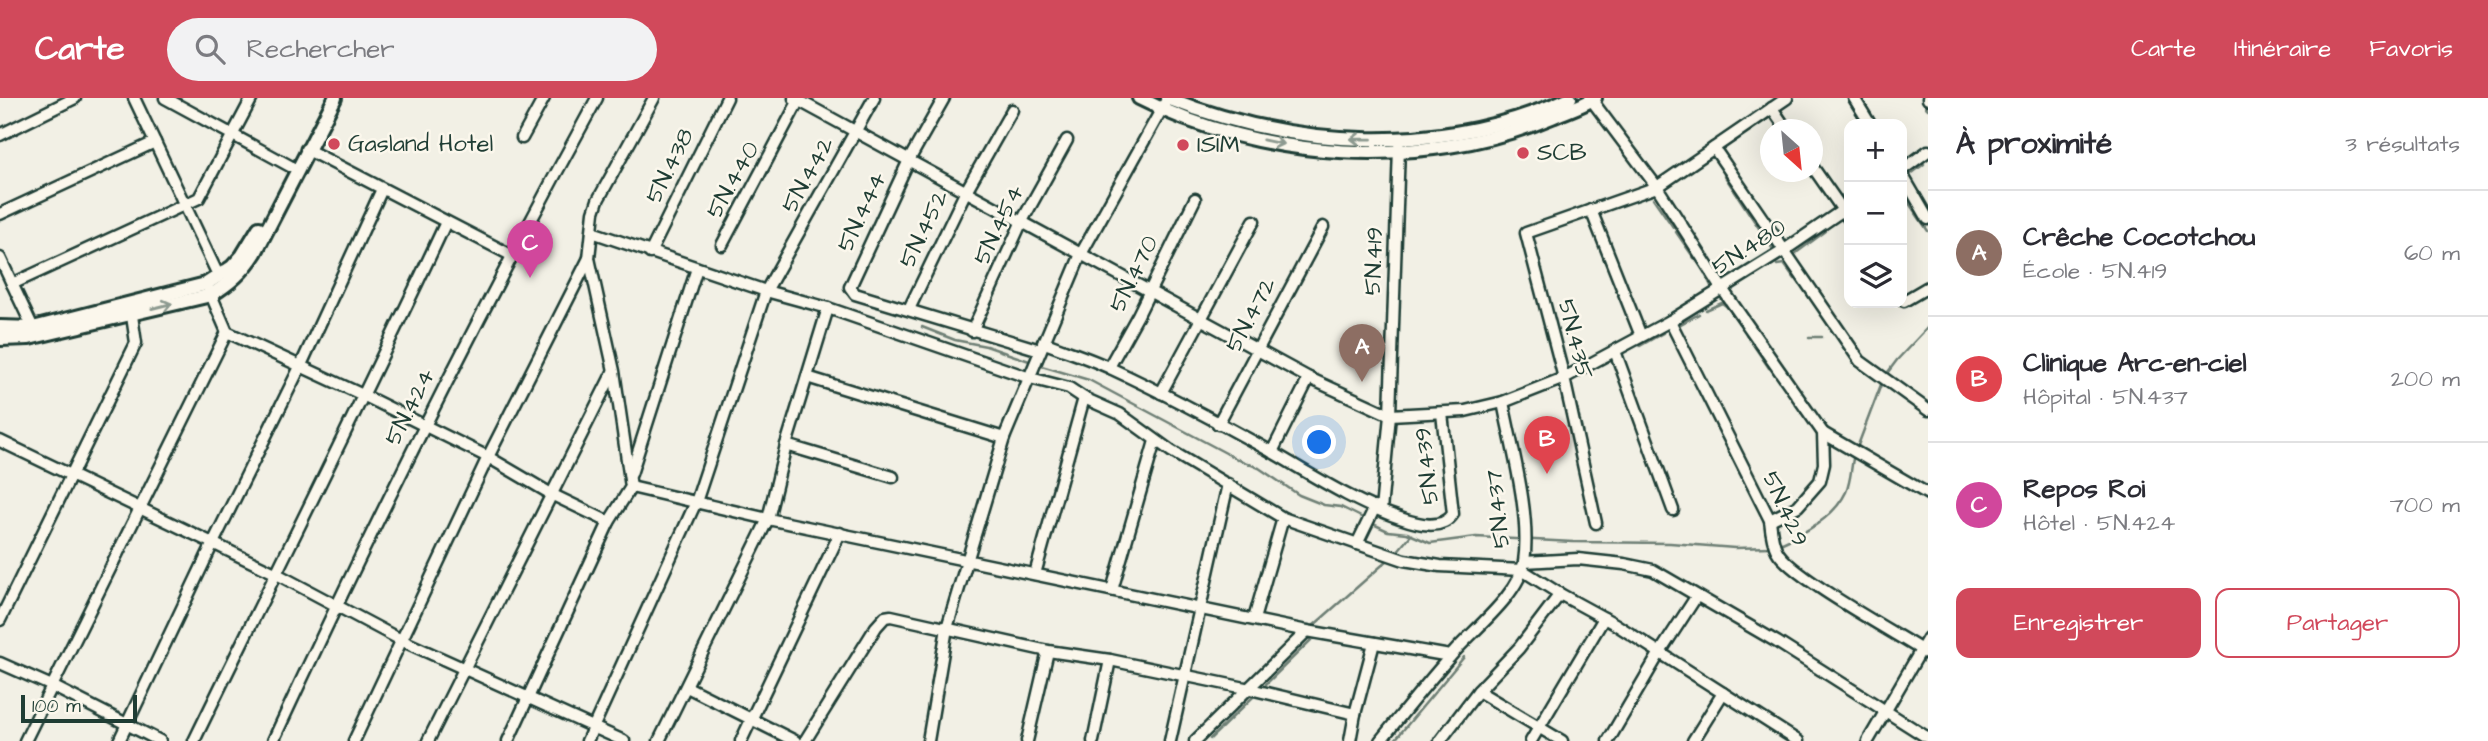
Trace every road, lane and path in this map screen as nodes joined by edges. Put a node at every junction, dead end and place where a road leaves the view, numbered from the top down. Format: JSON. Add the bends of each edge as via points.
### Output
{"nodes":[{"id":1,"x":75,"y":98,"type":"edge"},
{"id":2,"x":134,"y":98,"type":"edge"},
{"id":3,"x":165,"y":98,"type":"edge"},
{"id":4,"x":252,"y":98,"type":"edge"},
{"id":5,"x":325,"y":98,"type":"edge"},
{"id":6,"x":335,"y":98,"type":"edge"},
{"id":7,"x":544,"y":98,"type":"edge"},
{"id":8,"x":597,"y":98,"type":"edge"},
{"id":9,"x":654,"y":98,"type":"edge"},
{"id":10,"x":727,"y":98,"type":"edge"},
{"id":11,"x":874,"y":98,"type":"edge"},
{"id":12,"x":944,"y":98,"type":"edge"},
{"id":13,"x":1139,"y":98,"type":"edge"},
{"id":14,"x":1570,"y":98,"type":"edge"},
{"id":15,"x":1787,"y":98,"type":"edge"},
{"id":16,"x":1854,"y":98,"type":"edge"},
{"id":17,"x":798,"y":99,"type":"edge"},
{"id":18,"x":1593,"y":99,"type":"edge"},
{"id":19,"x":1165,"y":102,"type":"edge"},
{"id":20,"x":1772,"y":108,"type":"junction"},
{"id":21,"x":1012,"y":110,"type":"dead end"},
{"id":22,"x":1780,"y":119,"type":"edge"},
{"id":23,"x":1867,"y":119,"type":"edge"},
{"id":24,"x":855,"y":133,"type":"junction"},
{"id":25,"x":0,"y":135,"type":"edge"},
{"id":26,"x":233,"y":135,"type":"junction"},
{"id":27,"x":522,"y":138,"type":"dead end"},
{"id":28,"x":1067,"y":140,"type":"dead end"},
{"id":29,"x":155,"y":142,"type":"junction"},
{"id":30,"x":1399,"y":146,"type":"junction"},
{"id":31,"x":1714,"y":148,"type":"junction"},
{"id":32,"x":306,"y":149,"type":"junction"},
{"id":33,"x":1928,"y":151,"type":"edge"},
{"id":34,"x":909,"y":160,"type":"junction"},
{"id":35,"x":290,"y":166,"type":"junction"},
{"id":36,"x":1907,"y":168,"type":"edge"},
{"id":37,"x":1823,"y":180,"type":"edge"},
{"id":38,"x":1907,"y":181,"type":"edge"},
{"id":39,"x":1657,"y":187,"type":"junction"},
{"id":40,"x":383,"y":189,"type":"junction"},
{"id":41,"x":966,"y":191,"type":"junction"},
{"id":42,"x":1195,"y":200,"type":"dead end"},
{"id":43,"x":184,"y":204,"type":"junction"},
{"id":44,"x":1844,"y":207,"type":"edge"},
{"id":45,"x":1591,"y":210,"type":"junction"},
{"id":46,"x":1844,"y":213,"type":"edge"},
{"id":47,"x":0,"y":214,"type":"edge"},
{"id":48,"x":1928,"y":219,"type":"edge"},
{"id":49,"x":1022,"y":221,"type":"junction"},
{"id":50,"x":1254,"y":221,"type":"dead end"},
{"id":51,"x":446,"y":222,"type":"junction"},
{"id":52,"x":1322,"y":227,"type":"dead end"},
{"id":53,"x":592,"y":232,"type":"junction"},
{"id":54,"x":722,"y":245,"type":"dead end"},
{"id":55,"x":1783,"y":251,"type":"junction"},
{"id":56,"x":650,"y":253,"type":"junction"},
{"id":57,"x":1081,"y":254,"type":"junction"},
{"id":58,"x":511,"y":255,"type":"junction"},
{"id":59,"x":0,"y":258,"type":"edge"},
{"id":60,"x":589,"y":258,"type":"junction"},
{"id":61,"x":697,"y":268,"type":"junction"},
{"id":62,"x":219,"y":277,"type":"junction"},
{"id":63,"x":12,"y":284,"type":"junction"},
{"id":64,"x":1928,"y":287,"type":"edge"},
{"id":65,"x":208,"y":289,"type":"junction"},
{"id":66,"x":1150,"y":290,"type":"junction"},
{"id":67,"x":1723,"y":290,"type":"junction"},
{"id":68,"x":766,"y":291,"type":"junction"},
{"id":69,"x":1907,"y":298,"type":"edge"},
{"id":70,"x":131,"y":308,"type":"junction"},
{"id":71,"x":828,"y":308,"type":"junction"},
{"id":72,"x":909,"y":309,"type":"junction"},
{"id":73,"x":1201,"y":319,"type":"junction"},
{"id":74,"x":1670,"y":321,"type":"junction"},
{"id":75,"x":0,"y":327,"type":"edge"},
{"id":76,"x":33,"y":328,"type":"junction"},
{"id":77,"x":972,"y":331,"type":"junction"},
{"id":78,"x":227,"y":332,"type":"junction"},
{"id":79,"x":1641,"y":336,"type":"junction"},
{"id":80,"x":0,"y":340,"type":"edge"},
{"id":81,"x":1257,"y":348,"type":"junction"},
{"id":82,"x":1040,"y":351,"type":"junction"},
{"id":83,"x":1615,"y":351,"type":"junction"},
{"id":84,"x":301,"y":365,"type":"junction"},
{"id":85,"x":1109,"y":368,"type":"junction"},
{"id":86,"x":614,"y":371,"type":"junction"},
{"id":87,"x":1030,"y":375,"type":"junction"},
{"id":88,"x":807,"y":377,"type":"junction"},
{"id":89,"x":1309,"y":378,"type":"junction"},
{"id":90,"x":1564,"y":378,"type":"junction"},
{"id":91,"x":1161,"y":393,"type":"junction"},
{"id":92,"x":365,"y":396,"type":"junction"},
{"id":93,"x":1084,"y":398,"type":"junction"},
{"id":94,"x":1503,"y":402,"type":"junction"},
{"id":95,"x":1928,"y":410,"type":"edge"},
{"id":96,"x":1443,"y":413,"type":"junction"},
{"id":97,"x":1390,"y":415,"type":"junction"},
{"id":98,"x":1217,"y":424,"type":"junction"},
{"id":99,"x":424,"y":426,"type":"junction"},
{"id":100,"x":1823,"y":433,"type":"junction"},
{"id":101,"x":1004,"y":438,"type":"junction"},
{"id":102,"x":1155,"y":441,"type":"junction"},
{"id":103,"x":1,"y":444,"type":"edge"},
{"id":104,"x":786,"y":445,"type":"junction"},
{"id":105,"x":1272,"y":452,"type":"junction"},
{"id":106,"x":488,"y":457,"type":"junction"},
{"id":107,"x":71,"y":476,"type":"junction"},
{"id":108,"x":893,"y":477,"type":"dead end"},
{"id":109,"x":630,"y":482,"type":"junction"},
{"id":110,"x":1228,"y":484,"type":"junction"},
{"id":111,"x":1928,"y":494,"type":"edge"},
{"id":112,"x":553,"y":495,"type":"junction"},
{"id":113,"x":696,"y":502,"type":"junction"},
{"id":114,"x":1378,"y":508,"type":"junction"},
{"id":115,"x":141,"y":509,"type":"junction"},
{"id":116,"x":1673,"y":510,"type":"dead end"},
{"id":117,"x":1283,"y":518,"type":"junction"},
{"id":118,"x":768,"y":520,"type":"junction"},
{"id":119,"x":1769,"y":520,"type":"junction"},
{"id":120,"x":609,"y":522,"type":"junction"},
{"id":121,"x":1596,"y":523,"type":"dead end"},
{"id":122,"x":840,"y":533,"type":"junction"},
{"id":123,"x":212,"y":543,"type":"junction"},
{"id":124,"x":1357,"y":544,"type":"junction"},
{"id":125,"x":969,"y":561,"type":"junction"},
{"id":126,"x":1523,"y":566,"type":"junction"},
{"id":127,"x":275,"y":573,"type":"junction"},
{"id":128,"x":1035,"y":574,"type":"junction"},
{"id":129,"x":1112,"y":590,"type":"junction"},
{"id":130,"x":1560,"y":594,"type":"junction"},
{"id":131,"x":1696,"y":597,"type":"junction"},
{"id":132,"x":336,"y":605,"type":"junction"},
{"id":133,"x":1200,"y":607,"type":"junction"},
{"id":134,"x":1604,"y":618,"type":"junction"},
{"id":135,"x":1254,"y":619,"type":"junction"},
{"id":136,"x":0,"y":620,"type":"edge"},
{"id":137,"x":947,"y":628,"type":"junction"},
{"id":138,"x":1307,"y":631,"type":"junction"},
{"id":139,"x":1928,"y":638,"type":"edge"},
{"id":140,"x":403,"y":641,"type":"junction"},
{"id":141,"x":1374,"y":643,"type":"junction"},
{"id":142,"x":1048,"y":651,"type":"junction"},
{"id":143,"x":1925,"y":652,"type":"edge"},
{"id":144,"x":1659,"y":654,"type":"junction"},
{"id":145,"x":1450,"y":656,"type":"junction"},
{"id":146,"x":1110,"y":660,"type":"junction"},
{"id":147,"x":0,"y":663,"type":"edge"},
{"id":148,"x":464,"y":668,"type":"junction"},
{"id":149,"x":1185,"y":675,"type":"junction"},
{"id":150,"x":52,"y":686,"type":"junction"},
{"id":151,"x":687,"y":687,"type":"junction"},
{"id":152,"x":1250,"y":688,"type":"junction"},
{"id":153,"x":1478,"y":691,"type":"junction"},
{"id":154,"x":1723,"y":693,"type":"junction"},
{"id":155,"x":529,"y":696,"type":"junction"},
{"id":156,"x":1886,"y":711,"type":"junction"},
{"id":157,"x":1355,"y":714,"type":"junction"},
{"id":158,"x":752,"y":718,"type":"junction"},
{"id":159,"x":128,"y":724,"type":"junction"},
{"id":160,"x":594,"y":727,"type":"junction"},
{"id":161,"x":1539,"y":727,"type":"junction"},
{"id":162,"x":1928,"y":738,"type":"edge"},
{"id":163,"x":25,"y":741,"type":"edge"},
{"id":164,"x":119,"y":741,"type":"edge"},
{"id":165,"x":160,"y":741,"type":"edge"},
{"id":166,"x":194,"y":741,"type":"edge"},
{"id":167,"x":273,"y":741,"type":"edge"},
{"id":168,"x":354,"y":741,"type":"edge"},
{"id":169,"x":428,"y":741,"type":"edge"},
{"id":170,"x":508,"y":741,"type":"edge"},
{"id":171,"x":587,"y":741,"type":"edge"},
{"id":172,"x":624,"y":741,"type":"edge"},
{"id":173,"x":659,"y":741,"type":"edge"},
{"id":174,"x":741,"y":741,"type":"edge"},
{"id":175,"x":795,"y":741,"type":"edge"},
{"id":176,"x":805,"y":741,"type":"edge"},
{"id":177,"x":928,"y":741,"type":"edge"},
{"id":178,"x":1027,"y":741,"type":"edge"},
{"id":179,"x":1093,"y":741,"type":"edge"},
{"id":180,"x":1170,"y":741,"type":"edge"},
{"id":181,"x":1195,"y":741,"type":"edge"},
{"id":182,"x":1350,"y":741,"type":"edge"},
{"id":183,"x":1380,"y":741,"type":"edge"},
{"id":184,"x":1440,"y":741,"type":"edge"},
{"id":185,"x":1531,"y":741,"type":"edge"},
{"id":186,"x":1562,"y":741,"type":"edge"},
{"id":187,"x":1608,"y":741,"type":"edge"},
{"id":188,"x":1693,"y":741,"type":"edge"},
{"id":189,"x":1798,"y":741,"type":"edge"},
{"id":190,"x":1868,"y":741,"type":"edge"}],
"edges":[{"from":1,"to":25,"type":"street"},
{"from":2,"to":29,"type":"street"},
{"from":3,"to":26,"type":"street"},
{"from":4,"to":26,"type":"street"},
{"from":5,"to":35,"type":"main road"},
{"from":6,"to":32,"type":"main road"},
{"from":7,"to":27,"type":"street"},
{"from":8,"to":58,"type":"street","name":"5N.424"},
{"from":9,"to":53,"type":"street","via":[[598,200]]},
{"from":10,"to":56,"type":"street","name":"5N.438"},
{"from":11,"to":24,"type":"street","name":"5N.442"},
{"from":12,"to":34,"type":"street","name":"5N.444"},
{"from":13,"to":19,"type":"main road"},
{"from":14,"to":30,"type":"main road","via":[[1498,124]]},
{"from":15,"to":20,"type":"street","name":"5N.435"},
{"from":16,"to":23,"type":"street"},
{"from":17,"to":24,"type":"street"},
{"from":17,"to":54,"type":"street","name":"5N.440"},
{"from":18,"to":30,"type":"main road","via":[[1538,124],[1467,142]]},
{"from":18,"to":39,"type":"street"},
{"from":19,"to":30,"type":"main road","via":[[1276,131]]},
{"from":19,"to":57,"type":"street"},
{"from":20,"to":22,"type":"street"},
{"from":20,"to":31,"type":"street","name":"5N.435"},
{"from":21,"to":41,"type":"street","name":"5N.452"},
{"from":24,"to":34,"type":"street"},
{"from":24,"to":68,"type":"street","name":"5N.442"},
{"from":26,"to":35,"type":"street"},
{"from":26,"to":43,"type":"street","via":[[199,198]]},
{"from":28,"to":49,"type":"street","name":"5N.454"},
{"from":29,"to":43,"type":"street"},
{"from":29,"to":47,"type":"street"},
{"from":30,"to":97,"type":"street","name":"5N.419"},
{"from":31,"to":39,"type":"street","name":"5N.435"},
{"from":31,"to":55,"type":"street"},
{"from":32,"to":40,"type":"street"},
{"from":32,"to":65,"type":"main road","via":[[255,253],[239,275]]},
{"from":33,"to":36,"type":"street"},
{"from":34,"to":41,"type":"street"},
{"from":34,"to":72,"type":"street","name":"5N.444","via":[[850,287],[855,293]]},
{"from":35,"to":62,"type":"main road","via":[[242,256]]},
{"from":37,"to":44,"type":"street"},
{"from":38,"to":48,"type":"street"},
{"from":39,"to":45,"type":"street","name":"5N.435"},
{"from":39,"to":67,"type":"street"},
{"from":40,"to":51,"type":"street"},
{"from":40,"to":84,"type":"street"},
{"from":41,"to":49,"type":"street"},
{"from":41,"to":72,"type":"street","name":"5N.452"},
{"from":42,"to":66,"type":"street","name":"5N.470"},
{"from":43,"to":62,"type":"street"},
{"from":43,"to":63,"type":"street"},
{"from":45,"to":79,"type":"street"},
{"from":45,"to":90,"type":"street","name":"5N.435","via":[[1526,233]]},
{"from":46,"to":55,"type":"street","name":"5N.480"},
{"from":49,"to":57,"type":"street"},
{"from":49,"to":77,"type":"street","name":"5N.454"},
{"from":50,"to":73,"type":"street"},
{"from":51,"to":58,"type":"street"},
{"from":51,"to":92,"type":"street"},
{"from":52,"to":81,"type":"street","name":"5N.472"},
{"from":53,"to":56,"type":"street"},
{"from":53,"to":60,"type":"street"},
{"from":55,"to":67,"type":"street","name":"5N.480"},
{"from":55,"to":95,"type":"street","via":[[1860,361]]},
{"from":56,"to":61,"type":"street"},
{"from":57,"to":66,"type":"street"},
{"from":57,"to":82,"type":"street"},
{"from":58,"to":99,"type":"street","name":"5N.424"},
{"from":59,"to":63,"type":"street"},
{"from":60,"to":86,"type":"street"},
{"from":60,"to":106,"type":"street"},
{"from":61,"to":68,"type":"street"},
{"from":61,"to":109,"type":"street"},
{"from":62,"to":65,"type":"main road"},
{"from":63,"to":76,"type":"street"},
{"from":64,"to":69,"type":"street"},
{"from":65,"to":70,"type":"main road"},
{"from":65,"to":78,"type":"street"},
{"from":66,"to":73,"type":"street"},
{"from":66,"to":85,"type":"street","name":"5N.470"},
{"from":67,"to":74,"type":"street","name":"5N.480"},
{"from":67,"to":100,"type":"street"},
{"from":68,"to":71,"type":"street"},
{"from":68,"to":113,"type":"street","name":"5N.442"},
{"from":70,"to":76,"type":"main road"},
{"from":70,"to":80,"type":"main road","via":[[29,338]]},
{"from":70,"to":107,"type":"street","via":[[136,343]]},
{"from":71,"to":87,"type":"street"},
{"from":71,"to":88,"type":"street"},
{"from":72,"to":77,"type":"street"},
{"from":73,"to":81,"type":"street"},
{"from":73,"to":91,"type":"street"},
{"from":74,"to":79,"type":"street","name":"5N.480"},
{"from":74,"to":119,"type":"street","name":"5N.429"},
{"from":75,"to":76,"type":"main road"},
{"from":77,"to":82,"type":"street"},
{"from":78,"to":84,"type":"street"},
{"from":78,"to":115,"type":"street"},
{"from":79,"to":83,"type":"street","name":"5N.480"},
{"from":81,"to":89,"type":"street"},
{"from":81,"to":98,"type":"street","name":"5N.472"},
{"from":82,"to":85,"type":"street"},
{"from":82,"to":87,"type":"street"},
{"from":83,"to":90,"type":"street","name":"5N.480"},
{"from":83,"to":116,"type":"street"},
{"from":84,"to":92,"type":"street"},
{"from":84,"to":123,"type":"street"},
{"from":85,"to":91,"type":"street"},
{"from":86,"to":109,"type":"street"},
{"from":86,"to":112,"type":"street"},
{"from":87,"to":93,"type":"street"},
{"from":87,"to":101,"type":"street"},
{"from":88,"to":101,"type":"street"},
{"from":88,"to":104,"type":"street"},
{"from":89,"to":97,"type":"street"},
{"from":89,"to":105,"type":"street"},
{"from":90,"to":94,"type":"street","name":"5N.480"},
{"from":90,"to":121,"type":"street","name":"5N.435"},
{"from":91,"to":98,"type":"street"},
{"from":92,"to":99,"type":"street"},
{"from":92,"to":127,"type":"street"},
{"from":93,"to":102,"type":"street","via":[[1120,414]]},
{"from":93,"to":128,"type":"street"},
{"from":94,"to":96,"type":"street","name":"5N.480"},
{"from":94,"to":126,"type":"street","name":"5N.437","via":[[1523,513]]},
{"from":96,"to":97,"type":"street","name":"5N.480"},
{"from":96,"to":114,"type":"street","name":"5N.439","via":[[1453,514],[1448,522],[1438,526]]},
{"from":97,"to":114,"type":"street","name":"5N.419"},
{"from":98,"to":105,"type":"street"},
{"from":99,"to":106,"type":"street"},
{"from":99,"to":132,"type":"street","name":"5N.424"},
{"from":100,"to":111,"type":"street"},
{"from":100,"to":119,"type":"street","via":[[1820,481],[1798,506]]},
{"from":101,"to":125,"type":"street"},
{"from":102,"to":110,"type":"street"},
{"from":102,"to":129,"type":"street"},
{"from":103,"to":107,"type":"street"},
{"from":104,"to":108,"type":"street"},
{"from":104,"to":118,"type":"street"},
{"from":105,"to":114,"type":"street"},
{"from":106,"to":112,"type":"street"},
{"from":106,"to":140,"type":"street"},
{"from":107,"to":115,"type":"street"},
{"from":107,"to":136,"type":"street"},
{"from":109,"to":113,"type":"street"},
{"from":109,"to":120,"type":"street"},
{"from":110,"to":117,"type":"street"},
{"from":110,"to":133,"type":"street"},
{"from":112,"to":120,"type":"street"},
{"from":112,"to":148,"type":"street"},
{"from":113,"to":118,"type":"street"},
{"from":113,"to":160,"type":"street","name":"5N.442"},
{"from":114,"to":124,"type":"street"},
{"from":115,"to":123,"type":"street"},
{"from":115,"to":150,"type":"street"},
{"from":117,"to":124,"type":"street"},
{"from":117,"to":135,"type":"street"},
{"from":118,"to":122,"type":"street"},
{"from":118,"to":151,"type":"street"},
{"from":119,"to":143,"type":"street","name":"5N.429","via":[[1777,552],[1788,565]]},
{"from":120,"to":155,"type":"street"},
{"from":122,"to":125,"type":"street"},
{"from":122,"to":158,"type":"street"},
{"from":123,"to":127,"type":"street"},
{"from":123,"to":159,"type":"street"},
{"from":124,"to":126,"type":"street","via":[[1440,566]]},
{"from":125,"to":128,"type":"street"},
{"from":125,"to":137,"type":"street"},
{"from":126,"to":130,"type":"street"},
{"from":126,"to":131,"type":"street","via":[[1578,559],[1624,564],[1653,570]]},
{"from":126,"to":145,"type":"street","via":[[1506,596]]},
{"from":127,"to":132,"type":"street"},
{"from":127,"to":166,"type":"street"},
{"from":128,"to":129,"type":"street"},
{"from":129,"to":133,"type":"street"},
{"from":130,"to":134,"type":"street"},
{"from":130,"to":153,"type":"street","via":[[1519,648]]},
{"from":131,"to":144,"type":"street"},
{"from":131,"to":156,"type":"street"},
{"from":132,"to":140,"type":"street"},
{"from":132,"to":167,"type":"street","name":"5N.424"},
{"from":133,"to":135,"type":"street"},
{"from":133,"to":149,"type":"street"},
{"from":134,"to":144,"type":"street"},
{"from":134,"to":161,"type":"street"},
{"from":135,"to":138,"type":"street"},
{"from":137,"to":142,"type":"street"},
{"from":137,"to":176,"type":"street","via":[[885,617]]},
{"from":137,"to":177,"type":"street"},
{"from":138,"to":141,"type":"street"},
{"from":138,"to":152,"type":"street"},
{"from":139,"to":143,"type":"street"},
{"from":140,"to":148,"type":"street"},
{"from":140,"to":168,"type":"street"},
{"from":141,"to":145,"type":"street"},
{"from":141,"to":157,"type":"street"},
{"from":142,"to":146,"type":"street"},
{"from":142,"to":178,"type":"street"},
{"from":143,"to":156,"type":"street"},
{"from":144,"to":154,"type":"street"},
{"from":144,"to":187,"type":"street"},
{"from":145,"to":183,"type":"street"},
{"from":146,"to":149,"type":"street"},
{"from":146,"to":179,"type":"street"},
{"from":147,"to":150,"type":"street"},
{"from":148,"to":155,"type":"street"},
{"from":148,"to":169,"type":"street"},
{"from":149,"to":152,"type":"street"},
{"from":149,"to":180,"type":"street"},
{"from":150,"to":159,"type":"street"},
{"from":150,"to":163,"type":"street"},
{"from":151,"to":158,"type":"street"},
{"from":151,"to":173,"type":"street"},
{"from":152,"to":157,"type":"street"},
{"from":152,"to":181,"type":"street"},
{"from":153,"to":161,"type":"street"},
{"from":153,"to":184,"type":"street"},
{"from":154,"to":188,"type":"street"},
{"from":154,"to":189,"type":"street"},
{"from":155,"to":160,"type":"street"},
{"from":155,"to":170,"type":"street"},
{"from":156,"to":162,"type":"street"},
{"from":156,"to":190,"type":"street"},
{"from":157,"to":182,"type":"street"},
{"from":158,"to":174,"type":"street"},
{"from":158,"to":175,"type":"street"},
{"from":159,"to":164,"type":"street"},
{"from":159,"to":165,"type":"street"},
{"from":160,"to":171,"type":"street","name":"5N.442"},
{"from":160,"to":172,"type":"street"},
{"from":161,"to":185,"type":"street"},
{"from":161,"to":186,"type":"street"}]}
